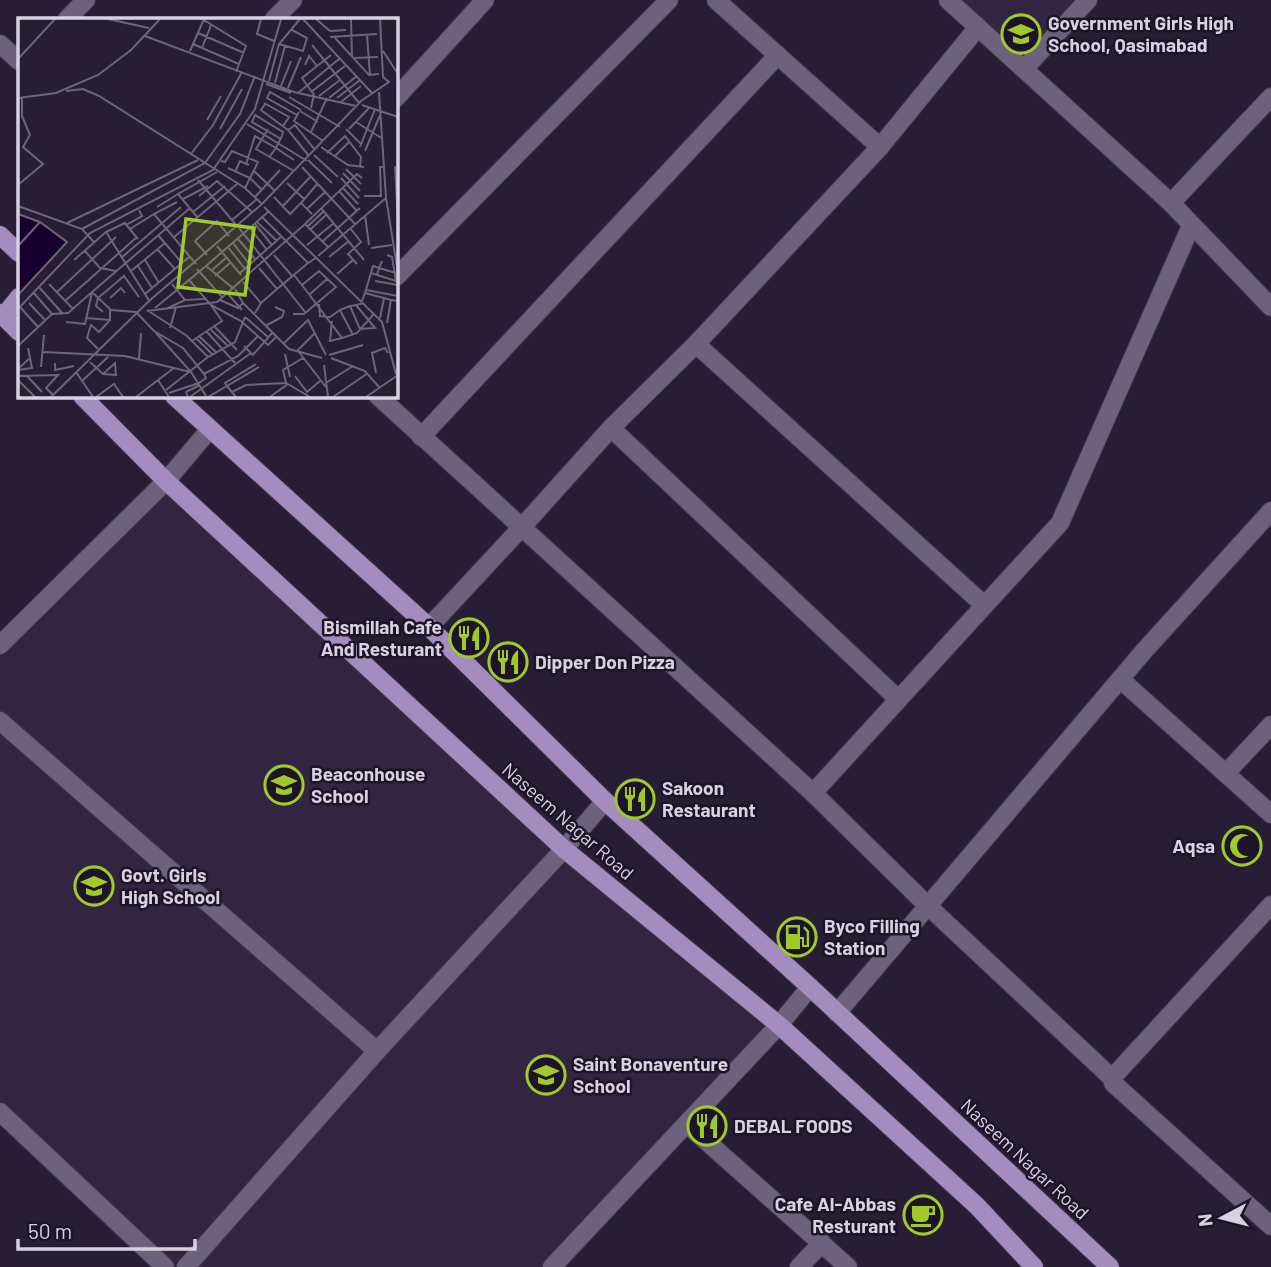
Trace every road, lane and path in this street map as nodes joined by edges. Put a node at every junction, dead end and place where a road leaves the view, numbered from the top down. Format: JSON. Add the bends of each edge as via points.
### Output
{"nodes":[{"id":1,"x":86,"y":0,"type":"edge"},
{"id":2,"x":293,"y":0,"type":"edge"},
{"id":3,"x":485,"y":0,"type":"edge"},
{"id":4,"x":668,"y":0,"type":"edge"},
{"id":5,"x":716,"y":0,"type":"edge"},
{"id":6,"x":948,"y":0,"type":"edge"},
{"id":7,"x":1088,"y":0,"type":"edge"},
{"id":8,"x":68,"y":18,"type":"edge"},
{"id":9,"x":275,"y":18,"type":"edge"},
{"id":10,"x":978,"y":27,"type":"junction"},
{"id":11,"x":0,"y":44,"type":"edge"},
{"id":12,"x":778,"y":55,"type":"junction"},
{"id":13,"x":18,"y":60,"type":"edge"},
{"id":14,"x":1024,"y":69,"type":"junction"},
{"id":15,"x":397,"y":97,"type":"edge"},
{"id":16,"x":1271,"y":97,"type":"edge"},
{"id":17,"x":880,"y":147,"type":"junction"},
{"id":18,"x":1171,"y":203,"type":"junction"},
{"id":19,"x":1191,"y":226,"type":"junction"},
{"id":20,"x":0,"y":235,"type":"edge"},
{"id":21,"x":18,"y":252,"type":"edge"},
{"id":22,"x":397,"y":275,"type":"edge"},
{"id":23,"x":18,"y":298,"type":"edge"},
{"id":24,"x":1271,"y":307,"type":"edge"},
{"id":25,"x":1,"y":317,"type":"edge"},
{"id":26,"x":18,"y":331,"type":"edge"},
{"id":27,"x":696,"y":344,"type":"junction"},
{"id":28,"x":83,"y":397,"type":"edge"},
{"id":29,"x":175,"y":397,"type":"edge"},
{"id":30,"x":379,"y":397,"type":"edge"},
{"id":31,"x":611,"y":428,"type":"junction"},
{"id":32,"x":210,"y":429,"type":"junction"},
{"id":33,"x":421,"y":437,"type":"junction"},
{"id":34,"x":166,"y":481,"type":"junction"},
{"id":35,"x":1271,"y":511,"type":"edge"},
{"id":36,"x":522,"y":527,"type":"junction"},
{"id":37,"x":984,"y":605,"type":"junction"},
{"id":38,"x":429,"y":627,"type":"junction"},
{"id":39,"x":0,"y":645,"type":"edge"},
{"id":40,"x":1120,"y":679,"type":"junction"},
{"id":41,"x":898,"y":699,"type":"junction"},
{"id":42,"x":0,"y":721,"type":"edge"},
{"id":43,"x":1271,"y":725,"type":"edge"},
{"id":44,"x":1226,"y":773,"type":"junction"},
{"id":45,"x":813,"y":793,"type":"junction"},
{"id":46,"x":605,"y":801,"type":"junction"},
{"id":47,"x":1271,"y":814,"type":"edge"},
{"id":48,"x":564,"y":849,"type":"junction"},
{"id":49,"x":1271,"y":905,"type":"edge"},
{"id":50,"x":928,"y":906,"type":"junction"},
{"id":51,"x":810,"y":987,"type":"junction"},
{"id":52,"x":837,"y":1013,"type":"junction"},
{"id":53,"x":779,"y":1026,"type":"junction"},
{"id":54,"x":376,"y":1051,"type":"junction"},
{"id":55,"x":1112,"y":1078,"type":"junction"},
{"id":56,"x":0,"y":1112,"type":"edge"},
{"id":57,"x":687,"y":1124,"type":"junction"},
{"id":58,"x":1271,"y":1226,"type":"edge"},
{"id":59,"x":822,"y":1243,"type":"junction"},
{"id":60,"x":165,"y":1267,"type":"edge"},
{"id":61,"x":186,"y":1267,"type":"edge"},
{"id":62,"x":552,"y":1267,"type":"edge"},
{"id":63,"x":799,"y":1267,"type":"edge"},
{"id":64,"x":848,"y":1267,"type":"edge"},
{"id":65,"x":1034,"y":1267,"type":"edge"},
{"id":66,"x":1110,"y":1267,"type":"edge"}],
"edges":[{"from":1,"to":8,"type":"street"},
{"from":2,"to":9,"type":"street"},
{"from":3,"to":15,"type":"street"},
{"from":4,"to":22,"type":"street"},
{"from":5,"to":12,"type":"street"},
{"from":6,"to":10,"type":"street"},
{"from":7,"to":14,"type":"street"},
{"from":10,"to":14,"type":"street"},
{"from":10,"to":17,"type":"street"},
{"from":11,"to":13,"type":"street"},
{"from":12,"to":17,"type":"street"},
{"from":12,"to":33,"type":"street"},
{"from":14,"to":18,"type":"street"},
{"from":16,"to":18,"type":"street"},
{"from":17,"to":27,"type":"street"},
{"from":18,"to":19,"type":"street"},
{"from":19,"to":24,"type":"street"},
{"from":19,"to":37,"type":"street","via":[[1060,523]]},
{"from":20,"to":21,"type":"main road"},
{"from":23,"to":25,"type":"main road"},
{"from":25,"to":26,"type":"main road"},
{"from":27,"to":31,"type":"street"},
{"from":27,"to":37,"type":"street"},
{"from":28,"to":34,"type":"main road","name":"Naseem Nagar Road"},
{"from":29,"to":32,"type":"main road","name":"Naseem Nagar Road"},
{"from":30,"to":33,"type":"street"},
{"from":31,"to":36,"type":"street"},
{"from":31,"to":41,"type":"street"},
{"from":32,"to":34,"type":"street"},
{"from":32,"to":38,"type":"main road","name":"Naseem Nagar Road"},
{"from":33,"to":36,"type":"street"},
{"from":34,"to":39,"type":"street"},
{"from":34,"to":48,"type":"main road","name":"Naseem Nagar Road"},
{"from":35,"to":40,"type":"street"},
{"from":36,"to":38,"type":"street"},
{"from":36,"to":45,"type":"street"},
{"from":37,"to":41,"type":"street"},
{"from":38,"to":46,"type":"main road","name":"Naseem Nagar Road"},
{"from":40,"to":44,"type":"street"},
{"from":40,"to":50,"type":"street"},
{"from":41,"to":45,"type":"street"},
{"from":42,"to":54,"type":"street"},
{"from":43,"to":44,"type":"street"},
{"from":44,"to":47,"type":"street"},
{"from":45,"to":50,"type":"street"},
{"from":46,"to":48,"type":"street"},
{"from":46,"to":51,"type":"main road","name":"Naseem Nagar Road"},
{"from":48,"to":53,"type":"main road","name":"Naseem Nagar Road"},
{"from":48,"to":54,"type":"street"},
{"from":49,"to":55,"type":"street"},
{"from":50,"to":52,"type":"street"},
{"from":50,"to":55,"type":"street"},
{"from":51,"to":52,"type":"main road","name":"Naseem Nagar Road"},
{"from":51,"to":53,"type":"street"},
{"from":52,"to":66,"type":"main road","name":"Naseem Nagar Road"},
{"from":53,"to":57,"type":"street"},
{"from":53,"to":65,"type":"main road","name":"Naseem Nagar Road","via":[[977,1206]]},
{"from":54,"to":61,"type":"street"},
{"from":55,"to":58,"type":"street"},
{"from":56,"to":60,"type":"street"},
{"from":57,"to":59,"type":"street"},
{"from":57,"to":62,"type":"street"},
{"from":59,"to":63,"type":"street"},
{"from":59,"to":64,"type":"street"}]}
